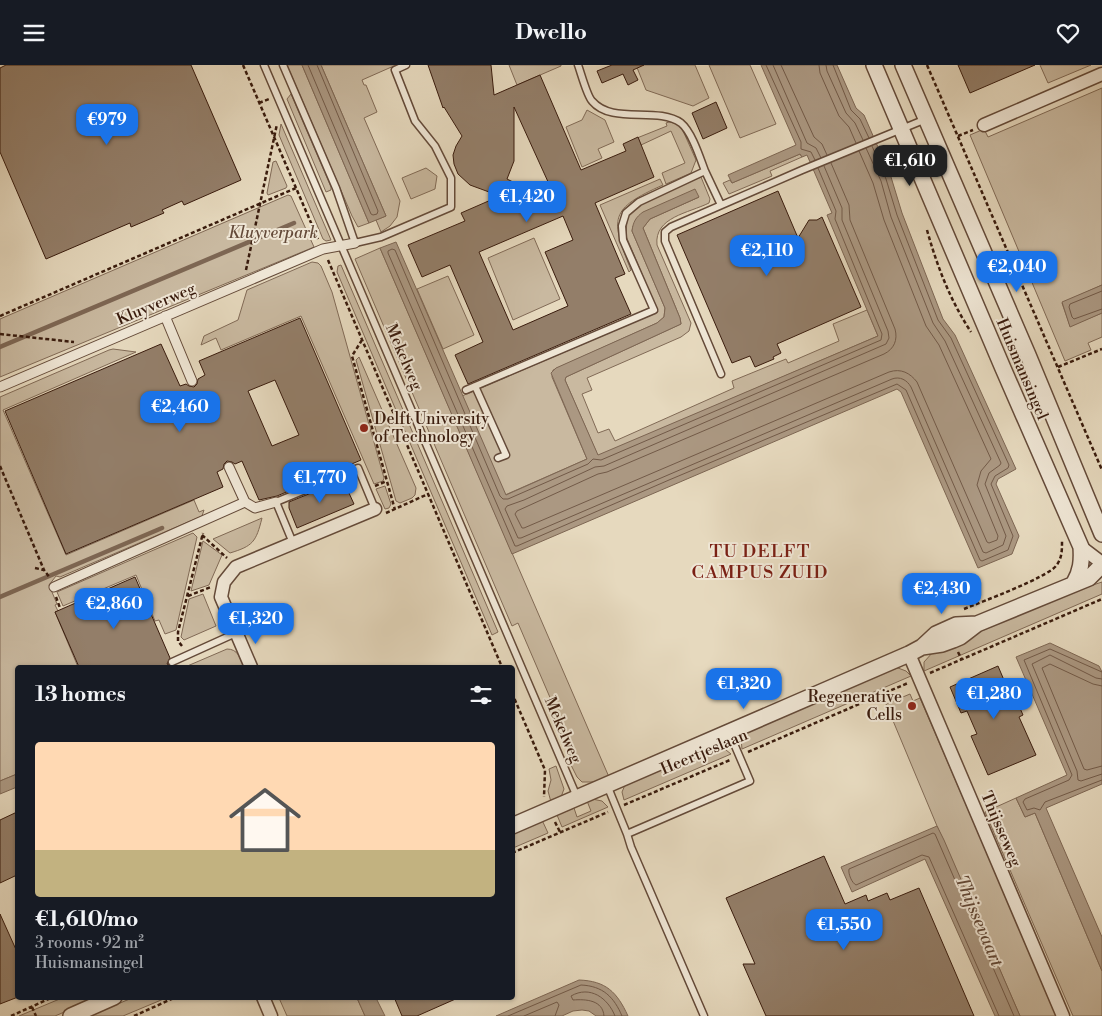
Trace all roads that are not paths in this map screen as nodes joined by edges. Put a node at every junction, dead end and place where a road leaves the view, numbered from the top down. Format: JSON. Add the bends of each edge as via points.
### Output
{"nodes":[{"id":1,"x":264,"y":65,"type":"edge"},
{"id":2,"x":283,"y":65,"type":"edge"},
{"id":3,"x":406,"y":65,"type":"edge"},
{"id":4,"x":578,"y":65,"type":"edge"},
{"id":5,"x":874,"y":65,"type":"edge"},
{"id":6,"x":903,"y":65,"type":"edge"},
{"id":7,"x":1102,"y":74,"type":"edge"},
{"id":8,"x":926,"y":119,"type":"junction"},
{"id":9,"x":984,"y":125,"type":"dead end"},
{"id":10,"x":902,"y":128,"type":"junction"},
{"id":11,"x":705,"y":171,"type":"junction"},
{"id":12,"x":721,"y":205,"type":"junction"},
{"id":13,"x":355,"y":243,"type":"junction"},
{"id":14,"x":341,"y":245,"type":"junction"},
{"id":15,"x":165,"y":316,"type":"junction"},
{"id":16,"x":722,"y":375,"type":"dead end"},
{"id":17,"x":192,"y":381,"type":"dead end"},
{"id":18,"x":475,"y":386,"type":"junction"},
{"id":19,"x":0,"y":387,"type":"edge"},
{"id":20,"x":466,"y":390,"type":"dead end"},
{"id":21,"x":498,"y":458,"type":"dead end"},
{"id":22,"x":229,"y":467,"type":"dead end"},
{"id":23,"x":245,"y":502,"type":"junction"},
{"id":24,"x":276,"y":502,"type":"junction"},
{"id":25,"x":375,"y":509,"type":"joint"},
{"id":26,"x":1102,"y":534,"type":"edge"},
{"id":27,"x":293,"y":543,"type":"junction"},
{"id":28,"x":1081,"y":547,"type":"junction"},
{"id":29,"x":1102,"y":564,"type":"edge"},
{"id":30,"x":1074,"y":583,"type":"junction"},
{"id":31,"x":54,"y":587,"type":"dead end"},
{"id":32,"x":236,"y":633,"type":"junction"},
{"id":33,"x":915,"y":650,"type":"junction"},
{"id":34,"x":172,"y":661,"type":"dead end"},
{"id":35,"x":250,"y":665,"type":"edge"},
{"id":36,"x":729,"y":732,"type":"junction"},
{"id":37,"x":607,"y":785,"type":"junction"},
{"id":38,"x":578,"y":798,"type":"junction"},
{"id":39,"x":515,"y":825,"type":"edge"},
{"id":40,"x":628,"y":834,"type":"junction"},
{"id":41,"x":107,"y":1000,"type":"edge"},
{"id":42,"x":264,"y":1000,"type":"edge"},
{"id":43,"x":72,"y":1016,"type":"edge"},
{"id":44,"x":271,"y":1016,"type":"edge"},
{"id":45,"x":704,"y":1016,"type":"edge"},
{"id":46,"x":1063,"y":1016,"type":"edge"}],
"edges":[{"from":1,"to":14,"type":"lane","name":"Mekelweg"},
{"from":2,"to":13,"type":"lane","via":[[336,188]]},
{"from":3,"to":13,"type":"lane","via":[[395,70],[415,121],[435,146],[451,177],[451,207],[381,237]]},
{"from":4,"to":11,"type":"lane","via":[[591,101],[608,112],[665,117],[681,123],[690,135]]},
{"from":5,"to":10,"type":"street","name":"Huismansingel"},
{"from":6,"to":8,"type":"street","name":"Huismansingel"},
{"from":7,"to":9,"type":"street"},
{"from":8,"to":10,"type":"lane"},
{"from":8,"to":26,"type":"street","name":"Huismansingel"},
{"from":10,"to":12,"type":"lane"},
{"from":10,"to":28,"type":"street","name":"Huismansingel"},
{"from":11,"to":12,"type":"lane"},
{"from":11,"to":18,"type":"lane","via":[[639,202],[626,213],[622,226],[623,240],[654,310]]},
{"from":12,"to":16,"type":"lane","via":[[671,227],[665,232],[665,241]]},
{"from":13,"to":14,"type":"street","name":"Kluyverweg"},
{"from":14,"to":15,"type":"street","name":"Kluyverweg","via":[[323,249]]},
{"from":14,"to":38,"type":"lane","name":"Mekelweg"},
{"from":15,"to":17,"type":"street"},
{"from":15,"to":19,"type":"street","name":"Kluyverweg"},
{"from":18,"to":20,"type":"lane"},
{"from":18,"to":21,"type":"lane","via":[[506,455]]},
{"from":22,"to":23,"type":"street"},
{"from":23,"to":24,"type":"street","via":[[255,508]]},
{"from":23,"to":31,"type":"street"},
{"from":24,"to":25,"type":"lane","via":[[358,468]]},
{"from":24,"to":27,"type":"lane"},
{"from":25,"to":27,"type":"street"},
{"from":27,"to":32,"type":"street","via":[[236,567],[224,582],[221,597]]},
{"from":28,"to":29,"type":"street"},
{"from":28,"to":30,"type":"street","via":[[1080,572]]},
{"from":29,"to":30,"type":"street","name":"Heertjeslaan","via":[[1089,578]]},
{"from":30,"to":33,"type":"street","name":"Heertjeslaan","via":[[977,625],[960,637]]},
{"from":32,"to":34,"type":"lane"},
{"from":32,"to":35,"type":"street"},
{"from":33,"to":36,"type":"street","name":"Heertjeslaan"},
{"from":33,"to":46,"type":"street","name":"Thijsseweg","via":[[919,678]]},
{"from":36,"to":37,"type":"street","name":"Heertjeslaan"},
{"from":36,"to":40,"type":"lane","via":[[750,781]]},
{"from":37,"to":38,"type":"street","name":"Heertjeslaan"},
{"from":37,"to":40,"type":"lane"},
{"from":38,"to":39,"type":"street","name":"Heertjeslaan"},
{"from":40,"to":45,"type":"lane","via":[[630,847]]},
{"from":41,"to":43,"type":"street"},
{"from":42,"to":44,"type":"street"}]}
